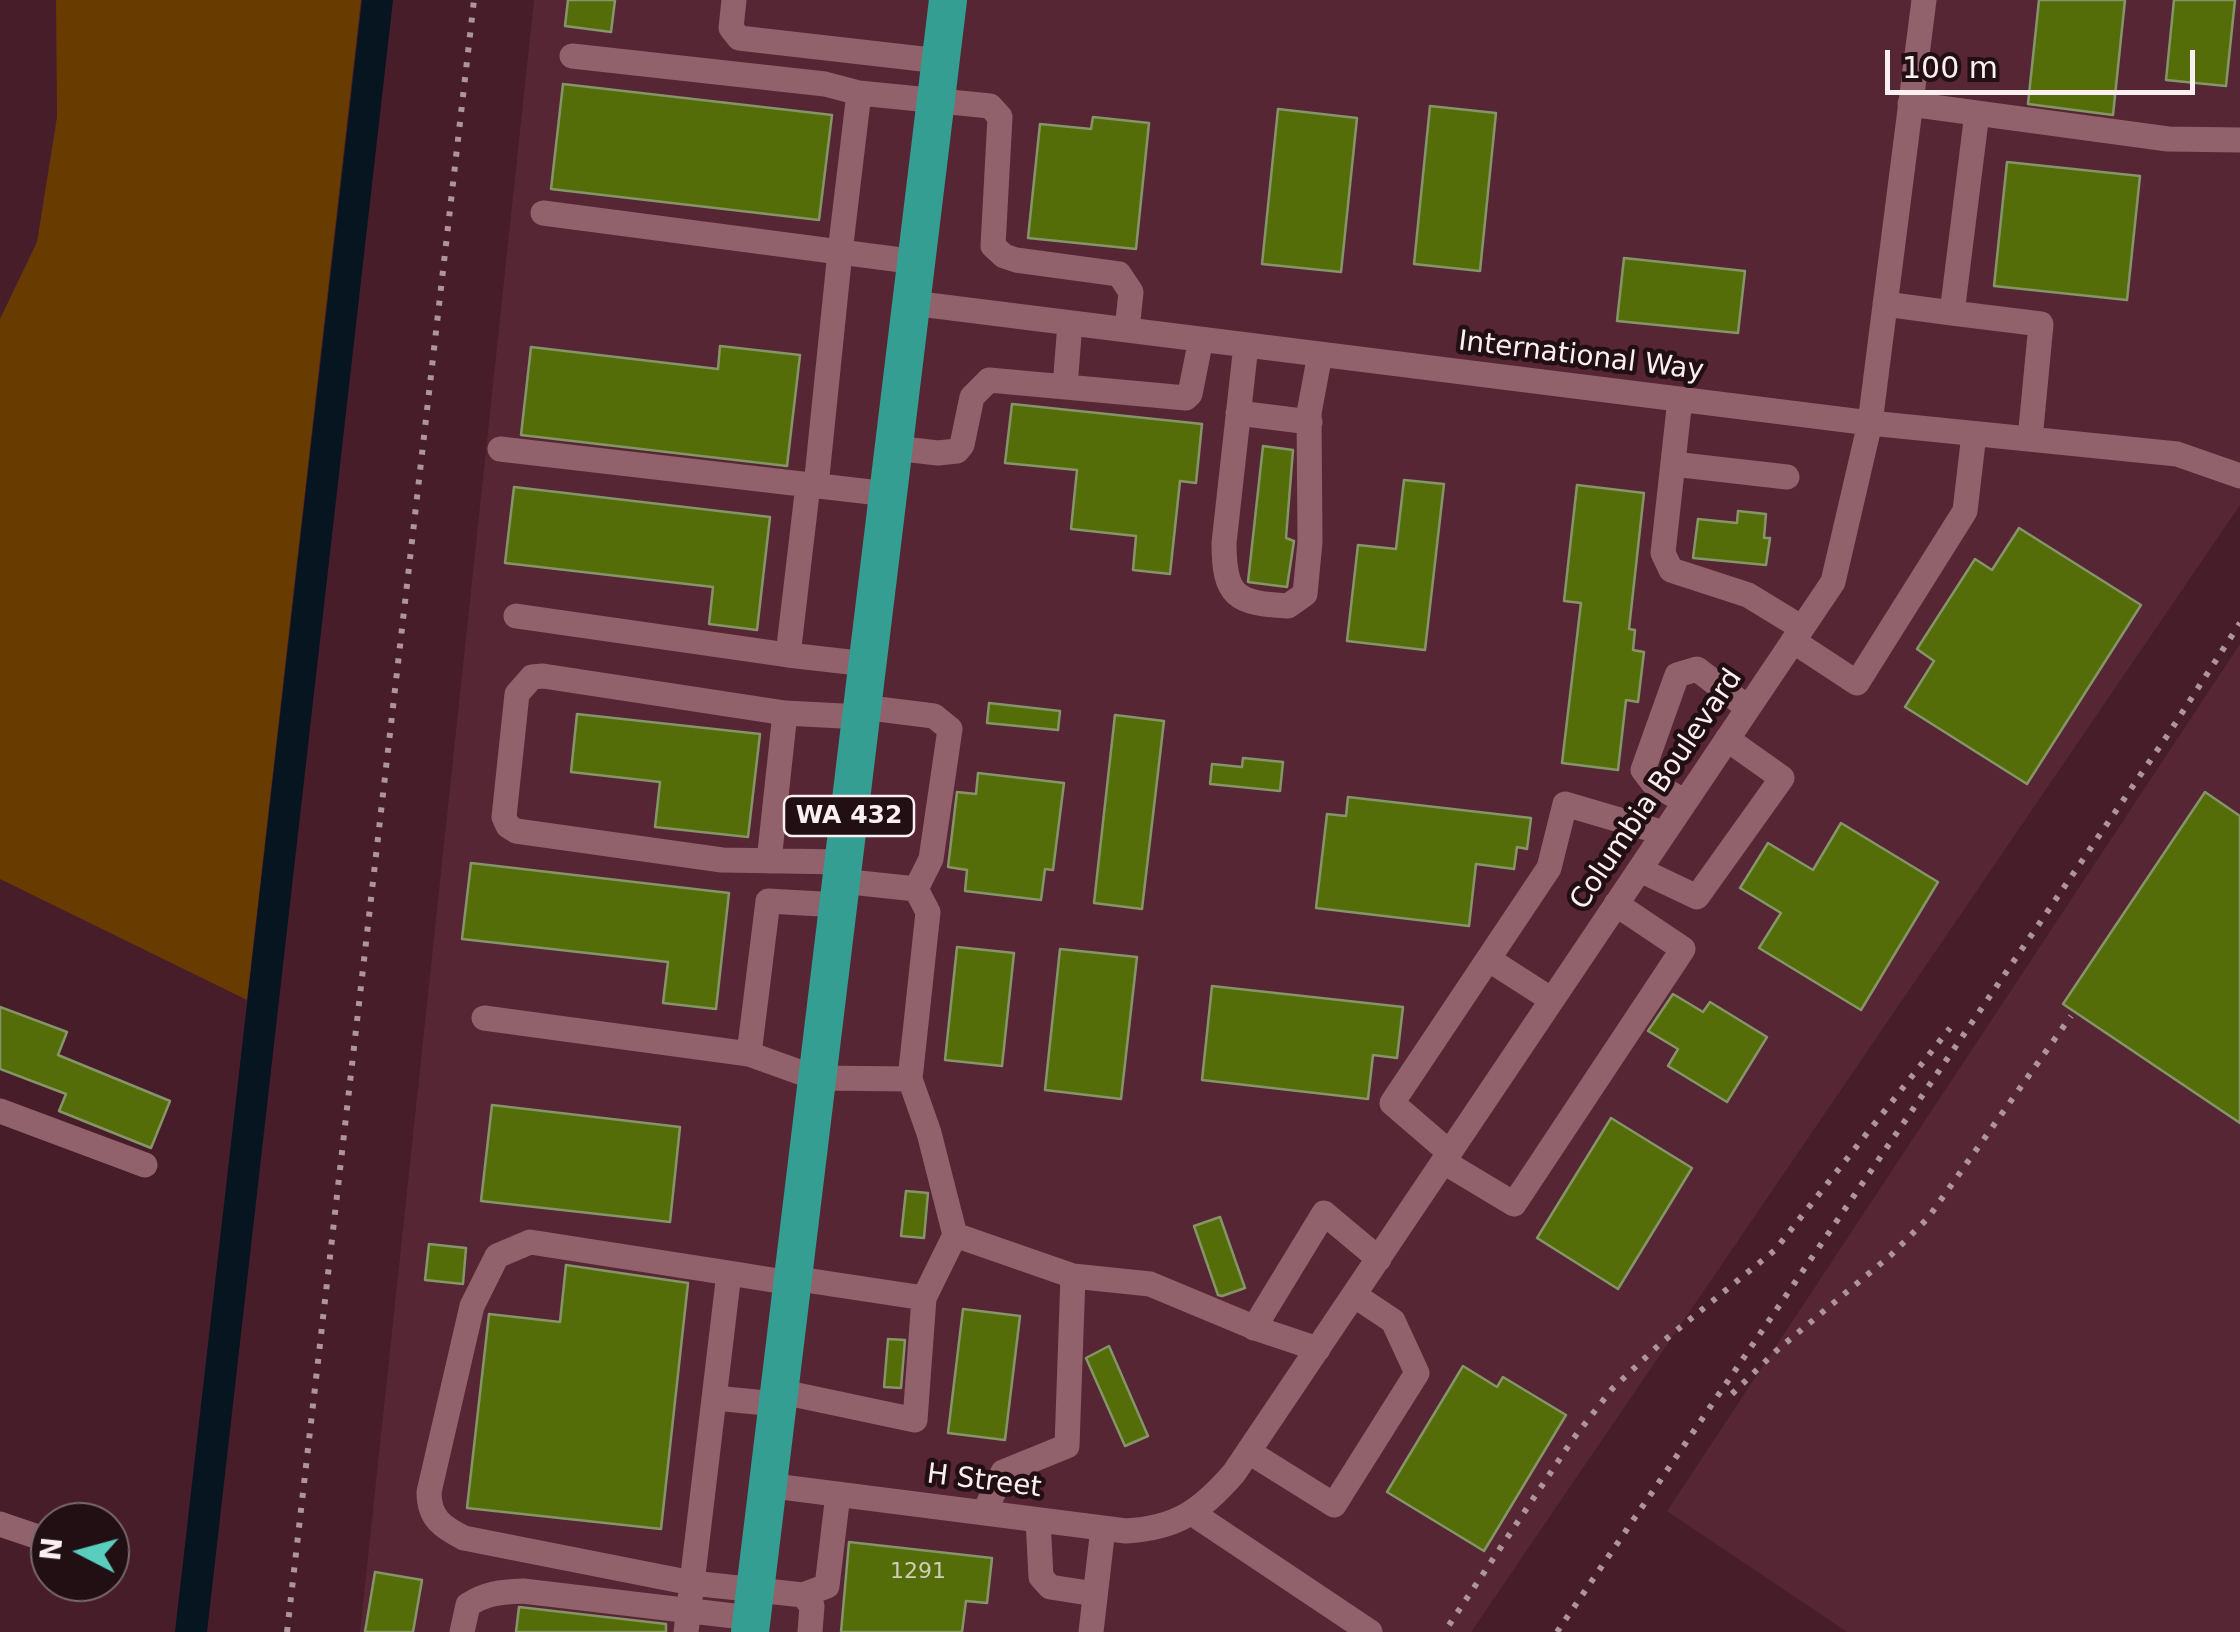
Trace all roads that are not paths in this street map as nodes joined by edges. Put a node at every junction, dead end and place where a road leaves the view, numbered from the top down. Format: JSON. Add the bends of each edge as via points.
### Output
{"nodes":[{"id":1,"x":734,"y":0,"type":"edge"},
{"id":2,"x":948,"y":0,"type":"edge"},
{"id":3,"x":1924,"y":0,"type":"edge"},
{"id":4,"x":572,"y":56,"type":"dead end"},
{"id":5,"x":940,"y":61,"type":"junction"},
{"id":6,"x":859,"y":93,"type":"junction"},
{"id":7,"x":936,"y":100,"type":"junction"},
{"id":8,"x":1910,"y":104,"type":"junction"},
{"id":9,"x":1977,"y":114,"type":"junction"},
{"id":10,"x":2240,"y":140,"type":"edge"},
{"id":11,"x":543,"y":214,"type":"dead end"},
{"id":12,"x":840,"y":252,"type":"junction"},
{"id":13,"x":917,"y":262,"type":"junction"},
{"id":14,"x":912,"y":303,"type":"junction"},
{"id":15,"x":1885,"y":304,"type":"junction"},
{"id":16,"x":1952,"y":313,"type":"junction"},
{"id":17,"x":1070,"y":323,"type":"junction"},
{"id":18,"x":1128,"y":330,"type":"junction"},
{"id":19,"x":1200,"y":339,"type":"junction"},
{"id":20,"x":1246,"y":345,"type":"junction"},
{"id":21,"x":1320,"y":354,"type":"junction"},
{"id":22,"x":1065,"y":387,"type":"junction"},
{"id":23,"x":1680,"y":399,"type":"junction"},
{"id":24,"x":1238,"y":413,"type":"junction"},
{"id":25,"x":1310,"y":422,"type":"junction"},
{"id":26,"x":1870,"y":423,"type":"junction"},
{"id":27,"x":1974,"y":434,"type":"junction"},
{"id":28,"x":2030,"y":439,"type":"junction"},
{"id":29,"x":894,"y":448,"type":"junction"},
{"id":30,"x":500,"y":449,"type":"dead end"},
{"id":31,"x":1673,"y":464,"type":"junction"},
{"id":32,"x":2240,"y":476,"type":"edge"},
{"id":33,"x":1787,"y":477,"type":"dead end"},
{"id":34,"x":812,"y":486,"type":"junction"},
{"id":35,"x":888,"y":494,"type":"junction"},
{"id":36,"x":516,"y":616,"type":"dead end"},
{"id":37,"x":1798,"y":635,"type":"junction"},
{"id":38,"x":788,"y":655,"type":"junction"},
{"id":39,"x":867,"y":664,"type":"junction"},
{"id":40,"x":1748,"y":708,"type":"junction"},
{"id":41,"x":861,"y":712,"type":"junction"},
{"id":42,"x":785,"y":713,"type":"junction"},
{"id":43,"x":1728,"y":739,"type":"junction"},
{"id":44,"x":1685,"y":802,"type":"junction"},
{"id":45,"x":1664,"y":834,"type":"junction"},
{"id":46,"x":769,"y":861,"type":"junction"},
{"id":47,"x":1640,"y":870,"type":"junction"},
{"id":48,"x":840,"y":883,"type":"junction"},
{"id":49,"x":916,"y":889,"type":"junction"},
{"id":50,"x":1616,"y":904,"type":"junction"},
{"id":51,"x":1488,"y":959,"type":"junction"},
{"id":52,"x":1552,"y":1000,"type":"junction"},
{"id":53,"x":484,"y":1018,"type":"dead end"},
{"id":54,"x":748,"y":1054,"type":"junction"},
{"id":55,"x":816,"y":1078,"type":"junction"},
{"id":56,"x":910,"y":1079,"type":"junction"},
{"id":57,"x":0,"y":1111,"type":"edge"},
{"id":58,"x":1447,"y":1157,"type":"junction"},
{"id":59,"x":145,"y":1165,"type":"dead end"},
{"id":60,"x":955,"y":1236,"type":"junction"},
{"id":61,"x":1379,"y":1258,"type":"junction"},
{"id":62,"x":728,"y":1273,"type":"junction"},
{"id":63,"x":1072,"y":1276,"type":"junction"},
{"id":64,"x":791,"y":1281,"type":"junction"},
{"id":65,"x":1354,"y":1295,"type":"junction"},
{"id":66,"x":924,"y":1298,"type":"junction"},
{"id":67,"x":1254,"y":1328,"type":"junction"},
{"id":68,"x":1318,"y":1349,"type":"junction"},
{"id":69,"x":715,"y":1398,"type":"junction"},
{"id":70,"x":777,"y":1398,"type":"junction"},
{"id":71,"x":1248,"y":1452,"type":"junction"},
{"id":72,"x":766,"y":1485,"type":"junction"},
{"id":73,"x":838,"y":1494,"type":"junction"},
{"id":74,"x":984,"y":1513,"type":"junction"},
{"id":75,"x":1192,"y":1513,"type":"junction"},
{"id":76,"x":1038,"y":1520,"type":"junction"},
{"id":77,"x":0,"y":1524,"type":"edge"},
{"id":78,"x":1102,"y":1528,"type":"junction"},
{"id":79,"x":30,"y":1534,"type":"edge"},
{"id":80,"x":692,"y":1583,"type":"junction"},
{"id":81,"x":1095,"y":1594,"type":"junction"},
{"id":82,"x":803,"y":1595,"type":"junction"},
{"id":83,"x":752,"y":1614,"type":"edge"},
{"id":84,"x":687,"y":1621,"type":"edge"},
{"id":85,"x":462,"y":1632,"type":"edge"},
{"id":86,"x":810,"y":1632,"type":"edge"},
{"id":87,"x":1090,"y":1632,"type":"edge"},
{"id":88,"x":1370,"y":1632,"type":"edge"}],
"edges":[{"from":1,"to":5,"type":"street","via":[[731,28],[739,38]]},
{"from":2,"to":5,"type":"highway","number":"WA 432"},
{"from":3,"to":8,"type":"street","name":"Columbia Boulevard"},
{"from":4,"to":6,"type":"street"},
{"from":5,"to":7,"type":"highway","number":"WA 432"},
{"from":6,"to":7,"type":"street"},
{"from":6,"to":12,"type":"street"},
{"from":7,"to":13,"type":"highway","number":"WA 432"},
{"from":7,"to":18,"type":"street","via":[[990,106],[1000,117],[993,246],[1016,260],[1119,274],[1131,292]]},
{"from":8,"to":9,"type":"street"},
{"from":8,"to":15,"type":"street","name":"Columbia Boulevard"},
{"from":9,"to":10,"type":"street","via":[[2168,139]]},
{"from":9,"to":16,"type":"street"},
{"from":11,"to":12,"type":"street"},
{"from":12,"to":13,"type":"street"},
{"from":12,"to":34,"type":"street"},
{"from":13,"to":14,"type":"highway","number":"WA 432"},
{"from":14,"to":17,"type":"street","name":"International Way"},
{"from":14,"to":29,"type":"highway","number":"WA 432"},
{"from":15,"to":16,"type":"street"},
{"from":15,"to":26,"type":"street","name":"Columbia Boulevard"},
{"from":16,"to":28,"type":"street","via":[[2042,324]]},
{"from":17,"to":18,"type":"street","name":"International Way"},
{"from":17,"to":22,"type":"street"},
{"from":18,"to":19,"type":"street","name":"International Way"},
{"from":19,"to":20,"type":"street","name":"International Way"},
{"from":19,"to":22,"type":"street","via":[[1186,398]]},
{"from":20,"to":21,"type":"street","name":"International Way"},
{"from":20,"to":24,"type":"street"},
{"from":21,"to":23,"type":"street","name":"International Way"},
{"from":21,"to":25,"type":"street"},
{"from":22,"to":29,"type":"street","via":[[988,380],[972,397],[957,451]]},
{"from":23,"to":26,"type":"street","name":"International Way"},
{"from":23,"to":31,"type":"street"},
{"from":24,"to":25,"type":"street"},
{"from":24,"to":25,"type":"street","via":[[1224,574],[1239,598],[1262,605],[1288,606],[1305,594]]},
{"from":26,"to":27,"type":"street","name":"International Way"},
{"from":26,"to":37,"type":"street","name":"Columbia Boulevard","via":[[1833,582]]},
{"from":27,"to":28,"type":"street","name":"International Way"},
{"from":27,"to":37,"type":"street","via":[[1965,511],[1856,683]]},
{"from":28,"to":32,"type":"street","name":"International Way","via":[[2177,454]]},
{"from":29,"to":35,"type":"highway","number":"WA 432"},
{"from":30,"to":34,"type":"street"},
{"from":31,"to":33,"type":"street"},
{"from":31,"to":37,"type":"street","via":[[1663,553],[1671,570],[1748,594]]},
{"from":34,"to":35,"type":"street"},
{"from":34,"to":38,"type":"street"},
{"from":35,"to":39,"type":"highway","number":"WA 432"},
{"from":36,"to":38,"type":"street"},
{"from":37,"to":40,"type":"street","name":"Columbia Boulevard"},
{"from":38,"to":39,"type":"street"},
{"from":39,"to":41,"type":"highway","number":"WA 432"},
{"from":40,"to":43,"type":"street","name":"Columbia Boulevard"},
{"from":40,"to":44,"type":"street","via":[[1697,669],[1678,675],[1643,770],[1653,784]]},
{"from":41,"to":42,"type":"street"},
{"from":41,"to":48,"type":"highway","number":"WA 432"},
{"from":41,"to":49,"type":"street","via":[[934,716],[950,730],[931,859]]},
{"from":42,"to":46,"type":"street"},
{"from":42,"to":46,"type":"street","via":[[532,677],[517,694],[504,804],[516,832]]},
{"from":43,"to":44,"type":"street","name":"Columbia Boulevard"},
{"from":43,"to":47,"type":"street","via":[[1782,778],[1698,896]]},
{"from":44,"to":45,"type":"street","name":"Columbia Boulevard"},
{"from":45,"to":47,"type":"street","name":"Columbia Boulevard"},
{"from":45,"to":51,"type":"street","via":[[1564,804],[1549,868]]},
{"from":46,"to":48,"type":"street"},
{"from":47,"to":50,"type":"street","name":"Columbia Boulevard"},
{"from":48,"to":49,"type":"street"},
{"from":48,"to":54,"type":"street","via":[[768,902]]},
{"from":48,"to":55,"type":"highway","number":"WA 432"},
{"from":49,"to":56,"type":"street","via":[[928,912]]},
{"from":50,"to":52,"type":"street","name":"Columbia Boulevard"},
{"from":50,"to":58,"type":"street","via":[[1683,948],[1514,1204]]},
{"from":51,"to":52,"type":"street"},
{"from":51,"to":58,"type":"street","via":[[1392,1102]]},
{"from":52,"to":58,"type":"street","name":"Columbia Boulevard"},
{"from":53,"to":54,"type":"street"},
{"from":54,"to":55,"type":"street"},
{"from":55,"to":56,"type":"street"},
{"from":55,"to":64,"type":"highway","number":"WA 432"},
{"from":56,"to":60,"type":"street"},
{"from":57,"to":59,"type":"street"},
{"from":58,"to":61,"type":"street","name":"Columbia Boulevard"},
{"from":60,"to":63,"type":"street"},
{"from":60,"to":66,"type":"street"},
{"from":61,"to":65,"type":"street","name":"Columbia Boulevard"},
{"from":61,"to":67,"type":"street","via":[[1324,1213]]},
{"from":62,"to":64,"type":"street"},
{"from":62,"to":69,"type":"street"},
{"from":62,"to":80,"type":"street","via":[[530,1242],[498,1256],[472,1306],[429,1492],[434,1518],[464,1538]]},
{"from":63,"to":67,"type":"street","via":[[1150,1284]]},
{"from":63,"to":74,"type":"street","via":[[1066,1446],[1002,1472]]},
{"from":64,"to":66,"type":"street"},
{"from":64,"to":70,"type":"highway","number":"WA 432"},
{"from":65,"to":68,"type":"street","name":"Columbia Boulevard"},
{"from":65,"to":71,"type":"street","via":[[1393,1321],[1417,1373],[1334,1505]]},
{"from":66,"to":70,"type":"street","via":[[915,1420]]},
{"from":67,"to":68,"type":"street"},
{"from":68,"to":71,"type":"street","name":"Columbia Boulevard"},
{"from":69,"to":70,"type":"street"},
{"from":69,"to":80,"type":"street"},
{"from":70,"to":72,"type":"highway","number":"WA 432"},
{"from":71,"to":75,"type":"street","name":"Columbia Boulevard"},
{"from":72,"to":73,"type":"street","name":"H Street"},
{"from":72,"to":83,"type":"highway","number":"WA 432"},
{"from":73,"to":74,"type":"street","name":"H Street"},
{"from":73,"to":82,"type":"street","via":[[827,1586]]},
{"from":74,"to":76,"type":"street","name":"H Street"},
{"from":75,"to":78,"type":"street","name":"H Street","via":[[1156,1529]]},
{"from":75,"to":88,"type":"street"},
{"from":76,"to":78,"type":"street","name":"H Street"},
{"from":76,"to":81,"type":"street","via":[[1041,1577],[1050,1587]]},
{"from":77,"to":79,"type":"street"},
{"from":78,"to":81,"type":"street"},
{"from":80,"to":83,"type":"street"},
{"from":80,"to":84,"type":"street"},
{"from":81,"to":87,"type":"street"},
{"from":82,"to":83,"type":"street"},
{"from":82,"to":86,"type":"street","via":[[812,1606]]},
{"from":83,"to":84,"type":"street"},
{"from":84,"to":85,"type":"street","via":[[522,1590],[489,1593],[468,1606]]}]}
